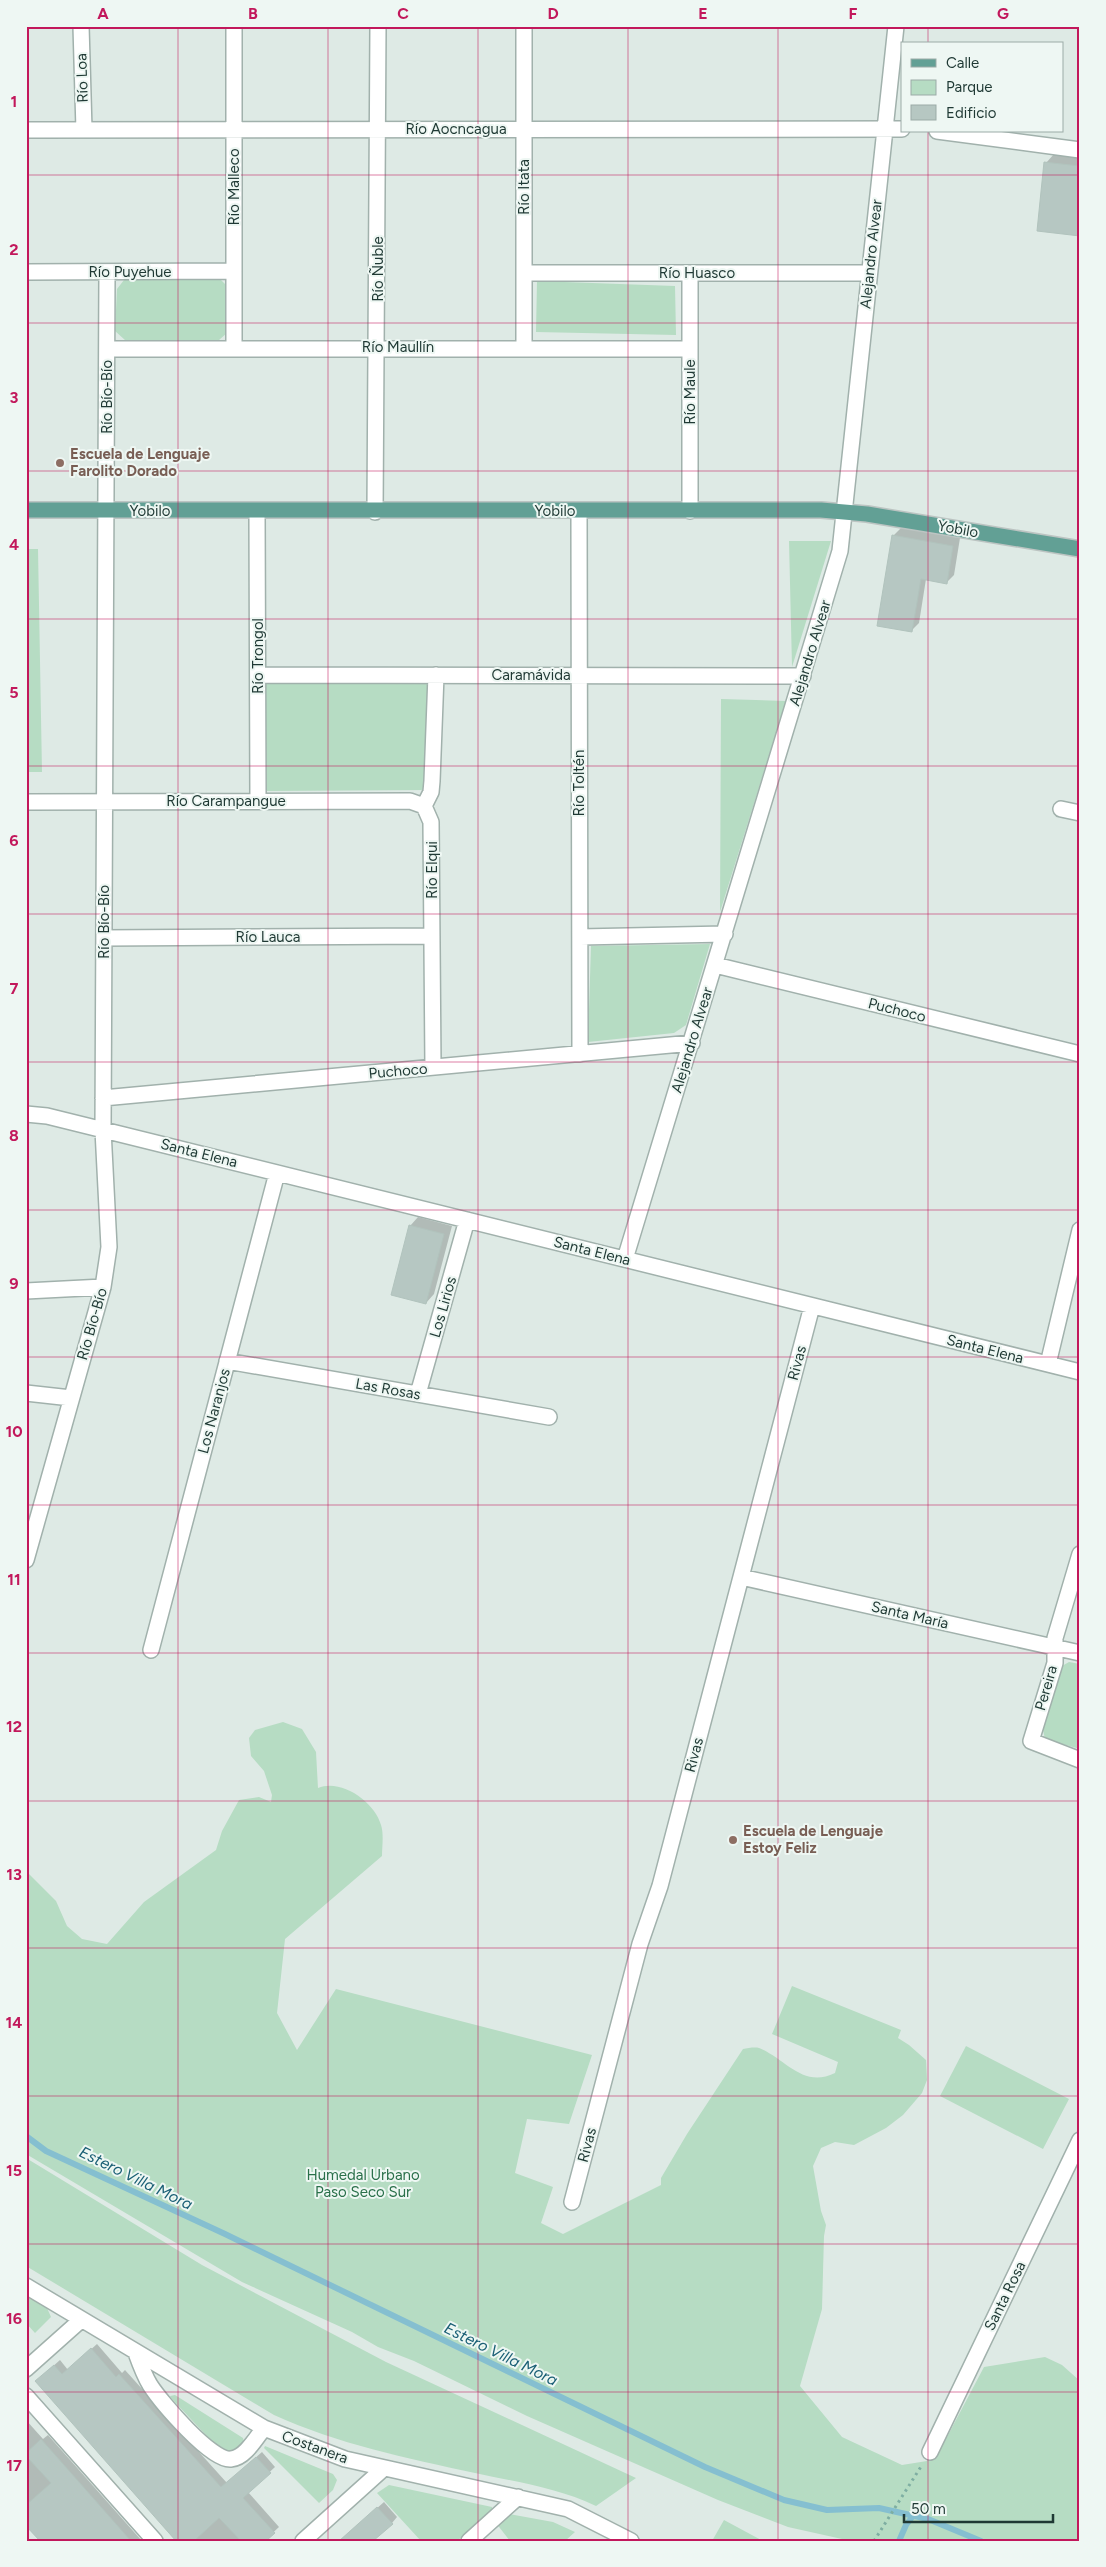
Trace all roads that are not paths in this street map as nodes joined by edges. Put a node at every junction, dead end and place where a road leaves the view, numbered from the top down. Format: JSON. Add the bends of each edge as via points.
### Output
{"nodes":[{"id":1,"x":81,"y":26,"type":"edge"},
{"id":2,"x":234,"y":26,"type":"edge"},
{"id":3,"x":378,"y":26,"type":"edge"},
{"id":4,"x":524,"y":26,"type":"edge"},
{"id":5,"x":896,"y":26,"type":"edge"},
{"id":6,"x":885,"y":128,"type":"junction"},
{"id":7,"x":524,"y":129,"type":"junction"},
{"id":8,"x":901,"y":129,"type":"edge"},
{"id":9,"x":26,"y":130,"type":"edge"},
{"id":10,"x":84,"y":130,"type":"junction"},
{"id":11,"x":234,"y":130,"type":"junction"},
{"id":12,"x":378,"y":130,"type":"junction"},
{"id":13,"x":945,"y":132,"type":"edge"},
{"id":14,"x":1080,"y":150,"type":"edge"},
{"id":15,"x":234,"y":271,"type":"junction"},
{"id":16,"x":26,"y":272,"type":"edge"},
{"id":17,"x":107,"y":272,"type":"junction"},
{"id":18,"x":524,"y":273,"type":"junction"},
{"id":19,"x":690,"y":273,"type":"junction"},
{"id":20,"x":869,"y":273,"type":"junction"},
{"id":21,"x":234,"y":347,"type":"junction"},
{"id":22,"x":378,"y":347,"type":"junction"},
{"id":23,"x":524,"y":348,"type":"junction"},
{"id":24,"x":107,"y":349,"type":"junction"},
{"id":25,"x":690,"y":349,"type":"junction"},
{"id":26,"x":26,"y":510,"type":"edge"},
{"id":27,"x":106,"y":511,"type":"junction"},
{"id":28,"x":257,"y":511,"type":"junction"},
{"id":29,"x":579,"y":511,"type":"junction"},
{"id":30,"x":690,"y":511,"type":"junction"},
{"id":31,"x":843,"y":511,"type":"junction"},
{"id":32,"x":375,"y":512,"type":"junction"},
{"id":33,"x":1080,"y":549,"type":"edge"},
{"id":34,"x":258,"y":675,"type":"junction"},
{"id":35,"x":436,"y":675,"type":"junction"},
{"id":36,"x":579,"y":675,"type":"junction"},
{"id":37,"x":803,"y":676,"type":"junction"},
{"id":38,"x":258,"y":801,"type":"junction"},
{"id":39,"x":26,"y":802,"type":"edge"},
{"id":40,"x":105,"y":802,"type":"junction"},
{"id":41,"x":424,"y":806,"type":"junction"},
{"id":42,"x":1060,"y":809,"type":"dead end"},
{"id":43,"x":1080,"y":813,"type":"edge"},
{"id":44,"x":725,"y":934,"type":"junction"},
{"id":45,"x":432,"y":936,"type":"junction"},
{"id":46,"x":580,"y":937,"type":"junction"},
{"id":47,"x":104,"y":938,"type":"junction"},
{"id":48,"x":715,"y":965,"type":"junction"},
{"id":49,"x":692,"y":1043,"type":"junction"},
{"id":50,"x":580,"y":1054,"type":"junction"},
{"id":51,"x":1080,"y":1054,"type":"edge"},
{"id":52,"x":433,"y":1067,"type":"junction"},
{"id":53,"x":104,"y":1098,"type":"junction"},
{"id":54,"x":26,"y":1114,"type":"edge"},
{"id":55,"x":103,"y":1130,"type":"junction"},
{"id":56,"x":276,"y":1173,"type":"junction"},
{"id":57,"x":467,"y":1220,"type":"junction"},
{"id":58,"x":1080,"y":1230,"type":"edge"},
{"id":59,"x":625,"y":1260,"type":"junction"},
{"id":60,"x":103,"y":1287,"type":"junction"},
{"id":61,"x":26,"y":1291,"type":"edge"},
{"id":62,"x":812,"y":1306,"type":"junction"},
{"id":63,"x":227,"y":1361,"type":"junction"},
{"id":64,"x":1048,"y":1364,"type":"junction"},
{"id":65,"x":1080,"y":1372,"type":"edge"},
{"id":66,"x":26,"y":1394,"type":"edge"},
{"id":67,"x":418,"y":1394,"type":"junction"},
{"id":68,"x":71,"y":1398,"type":"junction"},
{"id":69,"x":548,"y":1417,"type":"dead end"},
{"id":70,"x":33,"y":1509,"type":"edge"},
{"id":71,"x":1080,"y":1554,"type":"edge"},
{"id":72,"x":26,"y":1560,"type":"edge"},
{"id":73,"x":741,"y":1577,"type":"junction"},
{"id":74,"x":1055,"y":1648,"type":"junction"},
{"id":75,"x":151,"y":1650,"type":"dead end"},
{"id":76,"x":1080,"y":1653,"type":"edge"},
{"id":77,"x":1080,"y":1760,"type":"edge"},
{"id":78,"x":1080,"y":2140,"type":"edge"},
{"id":79,"x":572,"y":2202,"type":"dead end"},
{"id":80,"x":26,"y":2286,"type":"edge"},
{"id":81,"x":80,"y":2320,"type":"junction"},
{"id":82,"x":136,"y":2353,"type":"junction"},
{"id":83,"x":26,"y":2368,"type":"edge"},
{"id":84,"x":26,"y":2396,"type":"edge"},
{"id":85,"x":264,"y":2428,"type":"junction"},
{"id":86,"x":930,"y":2452,"type":"road end"},
{"id":87,"x":383,"y":2469,"type":"junction"},
{"id":88,"x":518,"y":2497,"type":"junction"},
{"id":89,"x":155,"y":2541,"type":"edge"},
{"id":90,"x":303,"y":2541,"type":"edge"},
{"id":91,"x":469,"y":2541,"type":"edge"},
{"id":92,"x":631,"y":2541,"type":"edge"}],
"edges":[{"from":1,"to":10,"type":"street","name":"Río Loa"},
{"from":2,"to":11,"type":"street","name":"Río Malleco"},
{"from":3,"to":12,"type":"street","name":"Río Ñuble"},
{"from":4,"to":7,"type":"street","name":"Río Itata"},
{"from":5,"to":6,"type":"street","name":"Alejandro Alvear"},
{"from":6,"to":7,"type":"street","name":"Río Aocncagua"},
{"from":6,"to":8,"type":"street","name":"Río Aocncagua"},
{"from":6,"to":20,"type":"street","name":"Alejandro Alvear"},
{"from":7,"to":12,"type":"street","name":"Río Aocncagua"},
{"from":7,"to":18,"type":"street","name":"Río Itata"},
{"from":9,"to":10,"type":"street","name":"Río Aocncagua"},
{"from":10,"to":11,"type":"street","name":"Río Aocncagua"},
{"from":11,"to":12,"type":"street","name":"Río Aocncagua"},
{"from":11,"to":15,"type":"street","name":"Río Malleco"},
{"from":12,"to":22,"type":"street","name":"Río Ñuble"},
{"from":13,"to":14,"type":"street"},
{"from":15,"to":17,"type":"street","name":"Río Puyehue"},
{"from":15,"to":21,"type":"street","name":"Río Malleco"},
{"from":16,"to":17,"type":"street","name":"Río Puyehue"},
{"from":17,"to":24,"type":"street","name":"Río Bío-Bío"},
{"from":18,"to":19,"type":"street","name":"Río Huasco"},
{"from":18,"to":23,"type":"street","name":"Río Itata"},
{"from":19,"to":20,"type":"street","name":"Río Huasco"},
{"from":19,"to":25,"type":"street","name":"Río Maule"},
{"from":20,"to":31,"type":"street","name":"Alejandro Alvear"},
{"from":21,"to":22,"type":"street","name":"Río Maullín"},
{"from":21,"to":24,"type":"street","name":"Río Maullín"},
{"from":22,"to":23,"type":"street","name":"Río Maullín"},
{"from":22,"to":32,"type":"street","name":"Río Ñuble"},
{"from":23,"to":25,"type":"street","name":"Río Maullín"},
{"from":24,"to":27,"type":"street","name":"Río Bío-Bío"},
{"from":25,"to":30,"type":"street","name":"Río Maule"},
{"from":26,"to":27,"type":"main road","name":"Yobilo"},
{"from":27,"to":28,"type":"main road","name":"Yobilo"},
{"from":27,"to":40,"type":"street","name":"Río Bío-Bío"},
{"from":28,"to":32,"type":"main road","name":"Yobilo"},
{"from":28,"to":34,"type":"street","name":"Río Trongol"},
{"from":29,"to":30,"type":"main road","name":"Yobilo"},
{"from":29,"to":32,"type":"main road","name":"Yobilo"},
{"from":29,"to":36,"type":"street","name":"Río Toltén"},
{"from":30,"to":31,"type":"main road","name":"Yobilo"},
{"from":31,"to":33,"type":"main road","name":"Yobilo"},
{"from":31,"to":37,"type":"street","name":"Alejandro Alvear","via":[[840,550]]},
{"from":34,"to":35,"type":"street","name":"Caramávida"},
{"from":34,"to":38,"type":"street","name":"Río Trongol"},
{"from":35,"to":36,"type":"street","name":"Caramávida"},
{"from":35,"to":41,"type":"street","via":[[431,792]]},
{"from":36,"to":37,"type":"street","name":"Caramávida"},
{"from":36,"to":46,"type":"street","name":"Río Toltén"},
{"from":37,"to":44,"type":"street","name":"Alejandro Alvear"},
{"from":38,"to":40,"type":"street","name":"Río Carampangue"},
{"from":38,"to":41,"type":"street","name":"Río Carampangue","via":[[410,801]]},
{"from":39,"to":40,"type":"street","name":"Río Carampangue"},
{"from":40,"to":47,"type":"street","name":"Río Bío-Bío"},
{"from":41,"to":45,"type":"street","name":"Río Elqui","via":[[431,822]]},
{"from":42,"to":43,"type":"street"},
{"from":44,"to":46,"type":"street"},
{"from":44,"to":48,"type":"street","name":"Alejandro Alvear"},
{"from":45,"to":47,"type":"street","name":"Río Lauca"},
{"from":45,"to":52,"type":"street","name":"Río Elqui"},
{"from":46,"to":50,"type":"street","name":"Río Toltén"},
{"from":47,"to":53,"type":"street","name":"Río Bío-Bío"},
{"from":48,"to":49,"type":"street","name":"Alejandro Alvear"},
{"from":48,"to":51,"type":"street","name":"Puchoco"},
{"from":49,"to":50,"type":"street","name":"Puchoco"},
{"from":49,"to":59,"type":"street","name":"Alejandro Alvear"},
{"from":50,"to":52,"type":"street","name":"Puchoco"},
{"from":52,"to":53,"type":"street","name":"Puchoco"},
{"from":53,"to":55,"type":"street","name":"Río Bío-Bío"},
{"from":54,"to":55,"type":"street"},
{"from":55,"to":56,"type":"street","name":"Santa Elena"},
{"from":55,"to":60,"type":"street","name":"Río Bío-Bío","via":[[109,1248]]},
{"from":56,"to":57,"type":"street","name":"Santa Elena"},
{"from":56,"to":63,"type":"street","name":"Los Naranjos"},
{"from":57,"to":59,"type":"street","name":"Santa Elena"},
{"from":57,"to":67,"type":"street","name":"Los Lirios"},
{"from":58,"to":64,"type":"street"},
{"from":59,"to":62,"type":"street","name":"Santa Elena"},
{"from":60,"to":61,"type":"street"},
{"from":60,"to":68,"type":"street","name":"Río Bío-Bío"},
{"from":62,"to":64,"type":"street","name":"Santa Elena"},
{"from":62,"to":73,"type":"street","name":"Rivas"},
{"from":63,"to":67,"type":"street","name":"Las Rosas"},
{"from":63,"to":75,"type":"street","name":"Los Naranjos"},
{"from":64,"to":65,"type":"street","name":"Santa Elena"},
{"from":66,"to":68,"type":"street"},
{"from":67,"to":69,"type":"street","name":"Las Rosas"},
{"from":68,"to":70,"type":"street","name":"Río Bío-Bío"},
{"from":70,"to":72,"type":"street","name":"Río Bío-Bío"},
{"from":71,"to":74,"type":"street","name":"Pereira","via":[[1055,1638]]},
{"from":73,"to":74,"type":"street","name":"Santa María"},
{"from":73,"to":79,"type":"street","name":"Rivas"},
{"from":74,"to":76,"type":"street","name":"Santa María"},
{"from":74,"to":77,"type":"street","name":"Pereira","via":[[1055,1664],[1031,1742]]},
{"from":78,"to":86,"type":"street","name":"Santa Rosa"},
{"from":80,"to":81,"type":"street","name":"Costanera"},
{"from":81,"to":82,"type":"street","name":"Costanera"},
{"from":81,"to":83,"type":"street"},
{"from":82,"to":85,"type":"street","name":"Costanera"},
{"from":82,"to":85,"type":"street","via":[[151,2386],[216,2455],[230,2460],[240,2456]]},
{"from":84,"to":89,"type":"street"},
{"from":85,"to":87,"type":"street","name":"Costanera","via":[[324,2452]]},
{"from":87,"to":88,"type":"street","name":"Costanera"},
{"from":87,"to":90,"type":"street"},
{"from":88,"to":91,"type":"street"},
{"from":88,"to":92,"type":"street","name":"Costanera","via":[[568,2509]]}]}
